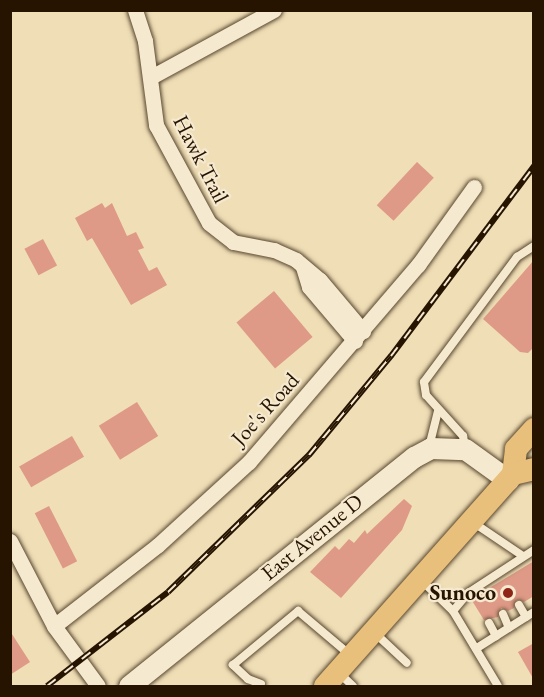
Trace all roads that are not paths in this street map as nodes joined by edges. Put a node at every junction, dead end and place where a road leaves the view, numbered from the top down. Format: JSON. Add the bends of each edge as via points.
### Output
{"nodes":[{"id":1,"x":135,"y":10,"type":"edge"},
{"id":2,"x":273,"y":10,"type":"edge"},
{"id":3,"x":151,"y":77,"type":"junction"},
{"id":4,"x":474,"y":188,"type":"dead end"},
{"id":5,"x":534,"y":246,"type":"edge"},
{"id":6,"x":359,"y":336,"type":"junction"},
{"id":7,"x":438,"y":411,"type":"junction"},
{"id":8,"x":534,"y":429,"type":"edge"},
{"id":9,"x":465,"y":449,"type":"junction"},
{"id":10,"x":427,"y":450,"type":"junction"},
{"id":11,"x":518,"y":474,"type":"edge"},
{"id":12,"x":471,"y":521,"type":"junction"},
{"id":13,"x":10,"y":541,"type":"edge"},
{"id":14,"x":530,"y":554,"type":"edge"},
{"id":15,"x":514,"y":563,"type":"junction"},
{"id":16,"x":518,"y":571,"type":"dead end"},
{"id":17,"x":419,"y":577,"type":"junction"},
{"id":18,"x":519,"y":605,"type":"dead end"},
{"id":19,"x":453,"y":611,"type":"junction"},
{"id":20,"x":534,"y":612,"type":"edge"},
{"id":21,"x":503,"y":615,"type":"dead end"},
{"id":22,"x":526,"y":617,"type":"junction"},
{"id":23,"x":489,"y":623,"type":"dead end"},
{"id":24,"x":54,"y":626,"type":"junction"},
{"id":25,"x":509,"y":627,"type":"junction"},
{"id":26,"x":372,"y":631,"type":"junction"},
{"id":27,"x":496,"y":636,"type":"junction"},
{"id":28,"x":477,"y":648,"type":"junction"},
{"id":29,"x":406,"y":663,"type":"dead end"},
{"id":30,"x":342,"y":675,"type":"edge"},
{"id":31,"x":249,"y":683,"type":"edge"},
{"id":32,"x":261,"y":684,"type":"dead end"},
{"id":33,"x":98,"y":687,"type":"edge"},
{"id":34,"x":129,"y":687,"type":"edge"},
{"id":35,"x":498,"y":687,"type":"edge"}],
"edges":[{"from":1,"to":3,"type":"street","name":"Hawk Trail"},
{"from":2,"to":3,"type":"street"},
{"from":3,"to":6,"type":"street","name":"Hawk Trail","via":[[151,102],[160,137],[209,223],[233,242],[274,250],[303,267],[309,287]]},
{"from":4,"to":6,"type":"street","name":"Joe's Road"},
{"from":5,"to":7,"type":"lane","via":[[516,257],[429,372],[424,382],[426,395]]},
{"from":6,"to":24,"type":"street","name":"Joe's Road","via":[[205,506]]},
{"from":7,"to":9,"type":"lane","via":[[463,436]]},
{"from":7,"to":10,"type":"lane"},
{"from":8,"to":11,"type":"main road","via":[[516,449]]},
{"from":9,"to":10,"type":"main road","name":"East Avenue D"},
{"from":9,"to":11,"type":"main road"},
{"from":10,"to":34,"type":"main road","name":"East Avenue D","via":[[396,468]]},
{"from":11,"to":12,"type":"main road"},
{"from":12,"to":14,"type":"lane"},
{"from":12,"to":17,"type":"main road"},
{"from":13,"to":24,"type":"street"},
{"from":14,"to":15,"type":"lane"},
{"from":15,"to":16,"type":"lane"},
{"from":15,"to":19,"type":"lane"},
{"from":17,"to":19,"type":"lane"},
{"from":17,"to":26,"type":"main road"},
{"from":18,"to":22,"type":"lane"},
{"from":19,"to":28,"type":"lane"},
{"from":20,"to":22,"type":"lane"},
{"from":21,"to":25,"type":"lane"},
{"from":22,"to":25,"type":"lane"},
{"from":23,"to":27,"type":"lane"},
{"from":24,"to":33,"type":"street"},
{"from":25,"to":27,"type":"lane"},
{"from":26,"to":29,"type":"lane"},
{"from":26,"to":30,"type":"main road"},
{"from":27,"to":28,"type":"lane"},
{"from":28,"to":35,"type":"lane"},
{"from":30,"to":31,"type":"lane","via":[[298,611],[233,665]]},
{"from":31,"to":32,"type":"lane"}]}
